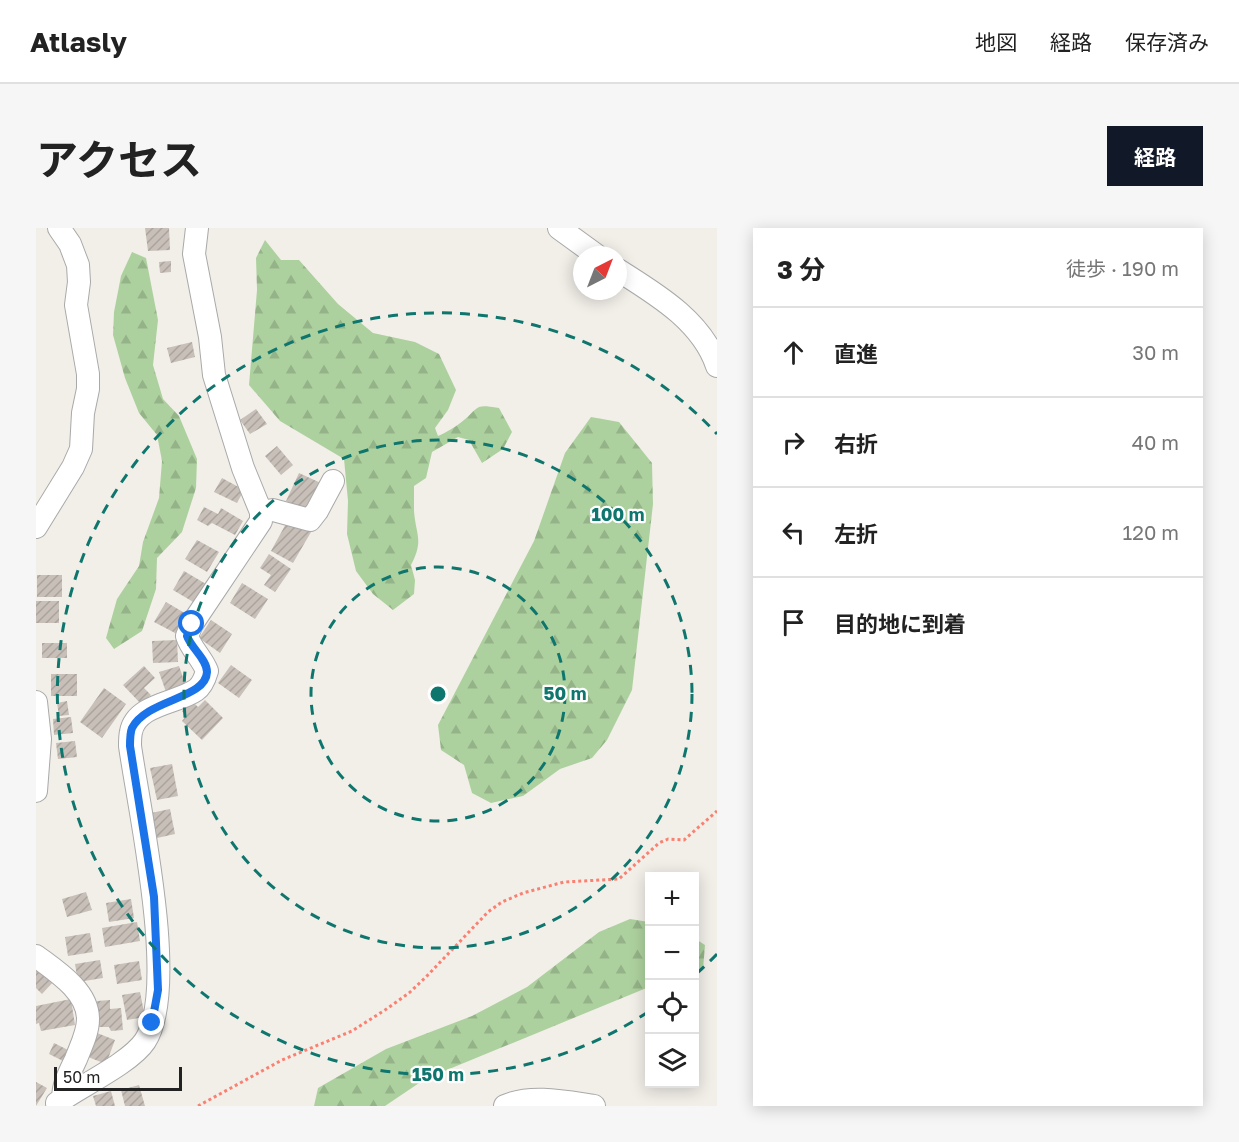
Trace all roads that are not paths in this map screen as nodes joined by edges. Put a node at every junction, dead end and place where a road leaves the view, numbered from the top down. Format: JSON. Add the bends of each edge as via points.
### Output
{"nodes":[{"id":1,"x":59,"y":228,"type":"edge"},
{"id":2,"x":197,"y":228,"type":"edge"},
{"id":3,"x":558,"y":228,"type":"edge"},
{"id":4,"x":583,"y":246,"type":"edge"},
{"id":5,"x":627,"y":276,"type":"edge"},
{"id":6,"x":717,"y":366,"type":"edge"},
{"id":7,"x":333,"y":481,"type":"dead end"},
{"id":8,"x":261,"y":512,"type":"junction"},
{"id":9,"x":36,"y":527,"type":"edge"},
{"id":10,"x":36,"y":702,"type":"edge"},
{"id":11,"x":36,"y":791,"type":"edge"},
{"id":12,"x":36,"y":956,"type":"edge"},
{"id":13,"x":58,"y":1102,"type":"edge"},
{"id":14,"x":505,"y":1106,"type":"edge"},
{"id":15,"x":594,"y":1106,"type":"edge"}],
"edges":[{"from":1,"to":9,"type":"street","via":[[78,265],[77,320],[88,389],[81,449]]},
{"from":2,"to":8,"type":"street","via":[[194,254],[214,375]]},
{"from":3,"to":4,"type":"street"},
{"from":5,"to":6,"type":"street","via":[[692,325],[710,347]]},
{"from":7,"to":8,"type":"street","via":[[310,520],[273,510]]},
{"from":8,"to":13,"type":"street","via":[[261,521],[187,636],[207,671],[204,681],[195,691],[148,710],[131,730],[154,897],[158,990],[152,1023],[146,1040],[135,1053]]},
{"from":10,"to":11,"type":"street","via":[[40,739]]},
{"from":12,"to":13,"type":"street","via":[[77,991],[88,1018],[86,1036]]},
{"from":14,"to":15,"type":"street","via":[[539,1100]]}]}
